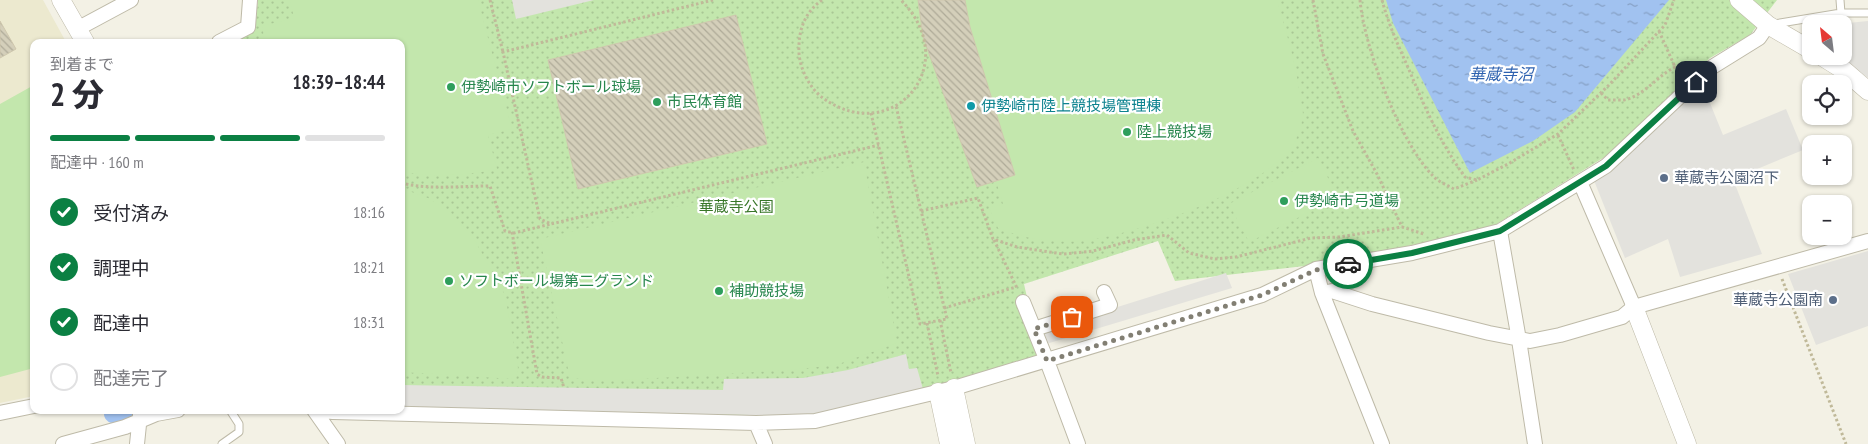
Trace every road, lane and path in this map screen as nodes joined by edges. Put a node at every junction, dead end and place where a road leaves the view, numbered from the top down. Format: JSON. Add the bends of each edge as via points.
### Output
{"nodes":[{"id":1,"x":61,"y":0,"type":"edge"},
{"id":2,"x":131,"y":0,"type":"edge"},
{"id":3,"x":250,"y":0,"type":"edge"},
{"id":4,"x":490,"y":0,"type":"edge"},
{"id":5,"x":713,"y":0,"type":"edge"},
{"id":6,"x":822,"y":0,"type":"edge"},
{"id":7,"x":901,"y":0,"type":"edge"},
{"id":8,"x":1313,"y":0,"type":"edge"},
{"id":9,"x":1360,"y":0,"type":"edge"},
{"id":10,"x":1382,"y":0,"type":"edge"},
{"id":11,"x":1674,"y":0,"type":"edge"},
{"id":12,"x":1739,"y":0,"type":"edge"},
{"id":13,"x":1840,"y":0,"type":"edge"},
{"id":14,"x":1841,"y":13,"type":"junction"},
{"id":15,"x":1868,"y":13,"type":"edge"},
{"id":16,"x":1768,"y":25,"type":"junction"},
{"id":17,"x":1659,"y":31,"type":"junction"},
{"id":18,"x":81,"y":36,"type":"edge"},
{"id":19,"x":225,"y":39,"type":"edge"},
{"id":20,"x":1802,"y":45,"type":"edge"},
{"id":21,"x":503,"y":52,"type":"junction"},
{"id":22,"x":1835,"y":65,"type":"edge"},
{"id":23,"x":1675,"y":67,"type":"junction"},
{"id":24,"x":1694,"y":73,"type":"dead end"},
{"id":25,"x":1868,"y":91,"type":"edge"},
{"id":26,"x":1602,"y":93,"type":"junction"},
{"id":27,"x":896,"y":106,"type":"junction"},
{"id":28,"x":871,"y":113,"type":"junction"},
{"id":29,"x":1558,"y":134,"type":"junction"},
{"id":30,"x":878,"y":145,"type":"junction"},
{"id":31,"x":1578,"y":178,"type":"junction"},
{"id":32,"x":1477,"y":180,"type":"junction"},
{"id":33,"x":405,"y":184,"type":"edge"},
{"id":34,"x":921,"y":211,"type":"junction"},
{"id":35,"x":551,"y":224,"type":"junction"},
{"id":36,"x":1402,"y":227,"type":"junction"},
{"id":37,"x":1500,"y":231,"type":"junction"},
{"id":38,"x":512,"y":232,"type":"junction"},
{"id":39,"x":1431,"y":234,"type":"dead end"},
{"id":40,"x":993,"y":239,"type":"junction"},
{"id":41,"x":1868,"y":241,"type":"edge"},
{"id":42,"x":1777,"y":267,"type":"junction"},
{"id":43,"x":1316,"y":270,"type":"junction"},
{"id":44,"x":1016,"y":287,"type":"junction"},
{"id":45,"x":1104,"y":292,"type":"dead end"},
{"id":46,"x":1322,"y":293,"type":"junction"},
{"id":47,"x":1023,"y":302,"type":"joint"},
{"id":48,"x":1634,"y":306,"type":"junction"},
{"id":49,"x":944,"y":308,"type":"junction"},
{"id":50,"x":940,"y":320,"type":"junction"},
{"id":51,"x":927,"y":323,"type":"junction"},
{"id":52,"x":1034,"y":329,"type":"junction"},
{"id":53,"x":1520,"y":340,"type":"junction"},
{"id":54,"x":1047,"y":361,"type":"junction"},
{"id":55,"x":946,"y":386,"type":"junction"},
{"id":56,"x":564,"y":388,"type":"dead end"},
{"id":57,"x":30,"y":407,"type":"edge"},
{"id":58,"x":0,"y":413,"type":"edge"},
{"id":59,"x":156,"y":414,"type":"edge"},
{"id":60,"x":233,"y":414,"type":"edge"},
{"id":61,"x":317,"y":414,"type":"edge"},
{"id":62,"x":405,"y":414,"type":"edge"},
{"id":63,"x":140,"y":415,"type":"edge"},
{"id":64,"x":756,"y":423,"type":"junction"},
{"id":65,"x":63,"y":444,"type":"edge"},
{"id":66,"x":137,"y":444,"type":"edge"},
{"id":67,"x":222,"y":444,"type":"edge"},
{"id":68,"x":337,"y":444,"type":"edge"},
{"id":69,"x":765,"y":444,"type":"edge"},
{"id":70,"x":949,"y":444,"type":"edge"},
{"id":71,"x":966,"y":444,"type":"edge"},
{"id":72,"x":1078,"y":444,"type":"edge"},
{"id":73,"x":1382,"y":444,"type":"edge"},
{"id":74,"x":1535,"y":444,"type":"edge"},
{"id":75,"x":1687,"y":444,"type":"edge"},
{"id":76,"x":1846,"y":444,"type":"edge"}],
"edges":[{"from":1,"to":18,"type":"street"},
{"from":2,"to":18,"type":"street"},
{"from":3,"to":19,"type":"street","via":[[248,27]]},
{"from":4,"to":21,"type":"path"},
{"from":5,"to":21,"type":"path"},
{"from":6,"to":28,"type":"path","via":[[813,6],[802,24],[799,56],[806,76],[815,92],[831,104],[849,112]]},
{"from":7,"to":27,"type":"path","via":[[911,10],[927,52],[916,89]]},
{"from":8,"to":36,"type":"path","via":[[1323,54],[1353,131],[1378,174]]},
{"from":9,"to":32,"type":"path","via":[[1361,14],[1379,74],[1410,146],[1434,177],[1454,188]]},
{"from":10,"to":32,"type":"path","via":[[1390,27],[1429,116],[1464,177]]},
{"from":11,"to":17,"type":"path","via":[[1665,25]]},
{"from":12,"to":16,"type":"street"},
{"from":13,"to":14,"type":"lane"},
{"from":14,"to":15,"type":"lane"},
{"from":14,"to":16,"type":"lane"},
{"from":16,"to":20,"type":"street"},
{"from":16,"to":31,"type":"street","via":[[1759,38],[1709,69],[1615,159]]},
{"from":17,"to":23,"type":"path"},
{"from":17,"to":26,"type":"path"},
{"from":21,"to":35,"type":"path","via":[[540,219]]},
{"from":22,"to":25,"type":"street"},
{"from":23,"to":24,"type":"path"},
{"from":23,"to":26,"type":"path","via":[[1662,73],[1645,91],[1625,100],[1608,100]]},
{"from":26,"to":29,"type":"path"},
{"from":27,"to":28,"type":"path"},
{"from":27,"to":34,"type":"path"},
{"from":28,"to":30,"type":"path"},
{"from":29,"to":31,"type":"path"},
{"from":29,"to":32,"type":"path"},
{"from":30,"to":35,"type":"path"},
{"from":30,"to":51,"type":"path","via":[[920,324]]},
{"from":31,"to":37,"type":"street"},
{"from":31,"to":48,"type":"street"},
{"from":33,"to":38,"type":"path","via":[[443,188],[490,186],[504,231]]},
{"from":34,"to":40,"type":"path","via":[[978,198]]},
{"from":34,"to":49,"type":"path"},
{"from":35,"to":38,"type":"path"},
{"from":36,"to":39,"type":"path"},
{"from":36,"to":40,"type":"path","via":[[1311,238],[1236,257],[1215,259],[1189,253],[1167,235],[1134,240],[1093,252],[1063,254],[1016,247]]},
{"from":37,"to":43,"type":"street","via":[[1412,253]]},
{"from":37,"to":53,"type":"street"},
{"from":38,"to":56,"type":"path","via":[[537,374],[561,378]]},
{"from":40,"to":44,"type":"path"},
{"from":41,"to":42,"type":"street"},
{"from":42,"to":48,"type":"street"},
{"from":42,"to":76,"type":"path"},
{"from":43,"to":46,"type":"street"},
{"from":43,"to":54,"type":"street","via":[[1262,295]]},
{"from":44,"to":47,"type":"path"},
{"from":44,"to":49,"type":"path"},
{"from":45,"to":52,"type":"street","via":[[1110,305]]},
{"from":46,"to":53,"type":"street","via":[[1332,291]]},
{"from":46,"to":73,"type":"street"},
{"from":47,"to":52,"type":"street"},
{"from":48,"to":53,"type":"street","via":[[1613,320],[1560,335]]},
{"from":48,"to":75,"type":"street"},
{"from":49,"to":50,"type":"path","via":[[947,319]]},
{"from":50,"to":51,"type":"path"},
{"from":50,"to":55,"type":"path"},
{"from":51,"to":55,"type":"path"},
{"from":52,"to":54,"type":"street"},
{"from":53,"to":74,"type":"street"},
{"from":54,"to":55,"type":"street"},
{"from":54,"to":72,"type":"street"},
{"from":55,"to":64,"type":"street","via":[[816,421]]},
{"from":55,"to":70,"type":"street"},
{"from":55,"to":71,"type":"street"},
{"from":57,"to":58,"type":"street"},
{"from":59,"to":63,"type":"street"},
{"from":60,"to":67,"type":"lane","via":[[239,424],[239,432]]},
{"from":61,"to":68,"type":"street"},
{"from":62,"to":64,"type":"street"},
{"from":63,"to":65,"type":"street","via":[[126,427]]},
{"from":63,"to":66,"type":"street"},
{"from":64,"to":69,"type":"street"}]}
